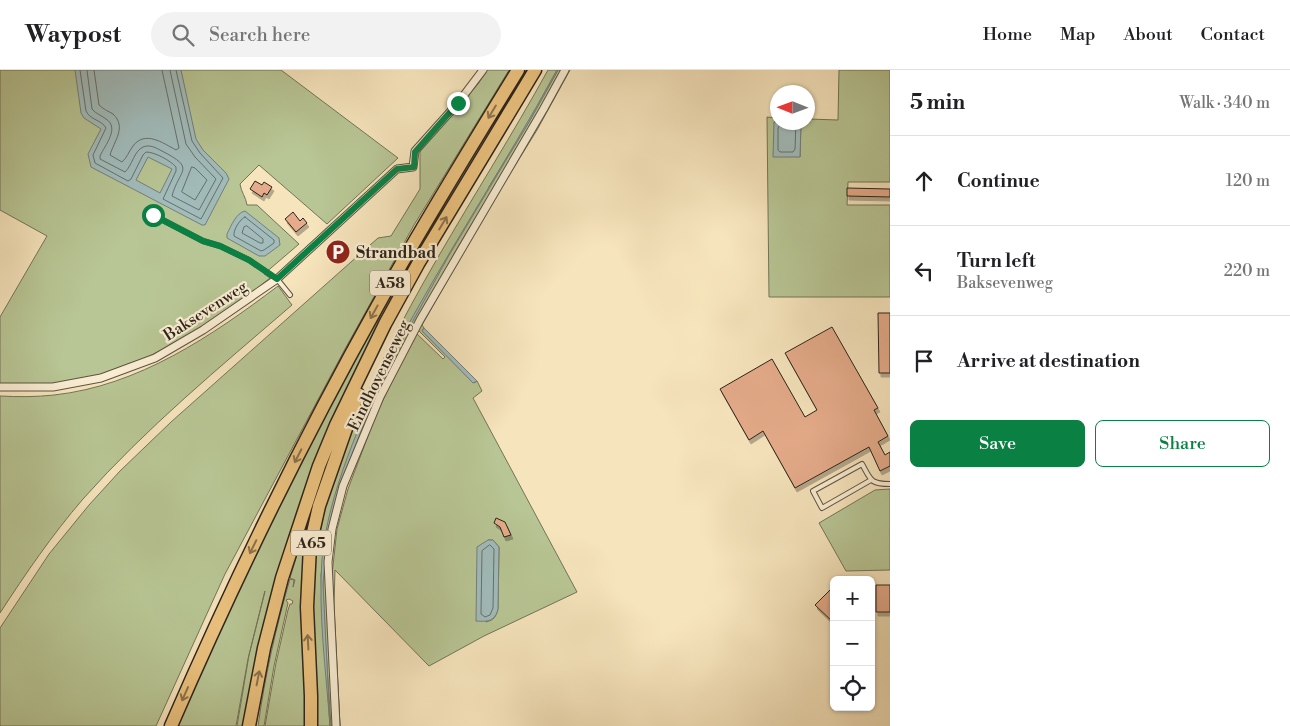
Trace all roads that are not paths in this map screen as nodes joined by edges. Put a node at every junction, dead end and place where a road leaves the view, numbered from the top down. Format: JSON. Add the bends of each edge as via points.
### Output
{"nodes":[{"id":1,"x":483,"y":70,"type":"edge"},
{"id":2,"x":518,"y":70,"type":"edge"},
{"id":3,"x":535,"y":70,"type":"edge"},
{"id":4,"x":564,"y":70,"type":"edge"},
{"id":5,"x":153,"y":215,"type":"dead end"},
{"id":6,"x":277,"y":279,"type":"junction"},
{"id":7,"x":290,"y":295,"type":"dead end"},
{"id":8,"x":364,"y":368,"type":"junction"},
{"id":9,"x":0,"y":388,"type":"edge"},
{"id":10,"x":871,"y":480,"type":"junction"},
{"id":11,"x":890,"y":484,"type":"edge"},
{"id":12,"x":171,"y":726,"type":"edge"},
{"id":13,"x":250,"y":726,"type":"edge"},
{"id":14,"x":311,"y":726,"type":"edge"},
{"id":15,"x":336,"y":726,"type":"edge"}],
"edges":[{"from":1,"to":6,"type":"street","name":"Baksevenweg","via":[[415,152],[414,167],[397,169]]},
{"from":2,"to":12,"type":"highway","number":"A58","one_way":true,"via":[[440,197],[333,388],[234,585]]},
{"from":8,"to":3,"type":"highway","number":"A58","one_way":true,"via":[[418,264]]},
{"from":4,"to":15,"type":"street","name":"Eindhovenseweg","via":[[420,320],[380,397],[343,486],[328,562]]},
{"from":5,"to":6,"type":"lane","via":[[249,260]]},
{"from":6,"to":7,"type":"lane"},
{"from":6,"to":9,"type":"street","name":"Baksevenweg","via":[[203,330],[155,358],[101,378],[53,387]]},
{"from":13,"to":8,"type":"highway","number":"A58","one_way":true,"via":[[264,648],[282,578],[319,466]]},
{"from":14,"to":8,"type":"highway","number":"A65","one_way":true,"via":[[307,607],[310,546],[318,506],[357,399]]},
{"from":10,"to":10,"type":"lane","via":[[822,508],[813,491],[862,464]]},
{"from":10,"to":11,"type":"lane","via":[[877,484]]}]}
